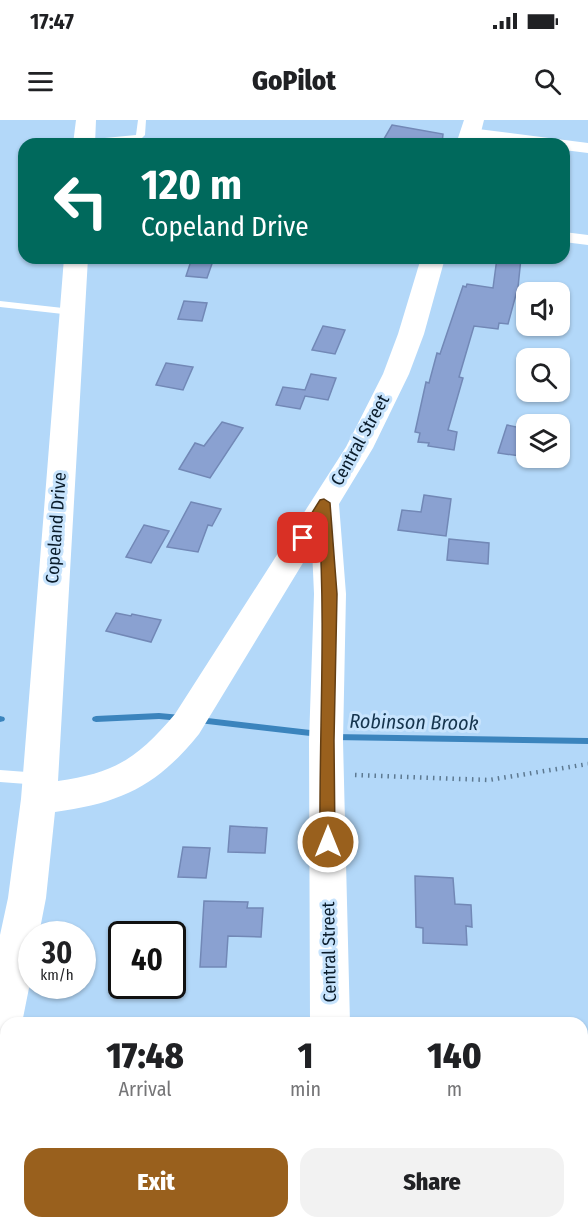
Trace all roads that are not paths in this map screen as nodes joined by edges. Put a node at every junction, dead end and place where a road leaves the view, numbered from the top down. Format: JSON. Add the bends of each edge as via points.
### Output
{"nodes":[{"id":1,"x":86,"y":120,"type":"edge"},
{"id":2,"x":142,"y":120,"type":"edge"},
{"id":3,"x":470,"y":132,"type":"edge"},
{"id":4,"x":84,"y":138,"type":"edge"},
{"id":5,"x":130,"y":138,"type":"edge"},
{"id":6,"x":514,"y":138,"type":"edge"},
{"id":7,"x":570,"y":146,"type":"edge"},
{"id":8,"x":588,"y":148,"type":"edge"},
{"id":9,"x":570,"y":238,"type":"edge"},
{"id":10,"x":588,"y":240,"type":"edge"},
{"id":11,"x":76,"y":264,"type":"edge"},
{"id":12,"x":431,"y":264,"type":"edge"},
{"id":13,"x":0,"y":304,"type":"edge"},
{"id":14,"x":72,"y":312,"type":"junction"},
{"id":15,"x":324,"y":503,"type":"junction"},
{"id":16,"x":0,"y":776,"type":"edge"},
{"id":17,"x":40,"y":789,"type":"junction"},
{"id":18,"x":3,"y":1017,"type":"edge"},
{"id":19,"x":330,"y":1017,"type":"edge"}],
"edges":[{"from":1,"to":4,"type":"street"},
{"from":2,"to":5,"type":"lane","via":[[141,135]]},
{"from":3,"to":6,"type":"street"},
{"from":7,"to":8,"type":"street"},
{"from":9,"to":10,"type":"street"},
{"from":11,"to":14,"type":"street","name":"Copeland Drive"},
{"from":12,"to":15,"type":"street","name":"Central Street","via":[[396,374],[359,448]]},
{"from":13,"to":14,"type":"lane"},
{"from":14,"to":17,"type":"street","name":"Copeland Drive"},
{"from":15,"to":17,"type":"street","via":[[173,743],[141,772],[116,785],[85,793]]},
{"from":15,"to":19,"type":"street","name":"Central Street","via":[[330,594]]},
{"from":16,"to":17,"type":"lane"},
{"from":17,"to":18,"type":"street","name":"Copeland Drive","via":[[27,898]]}]}
